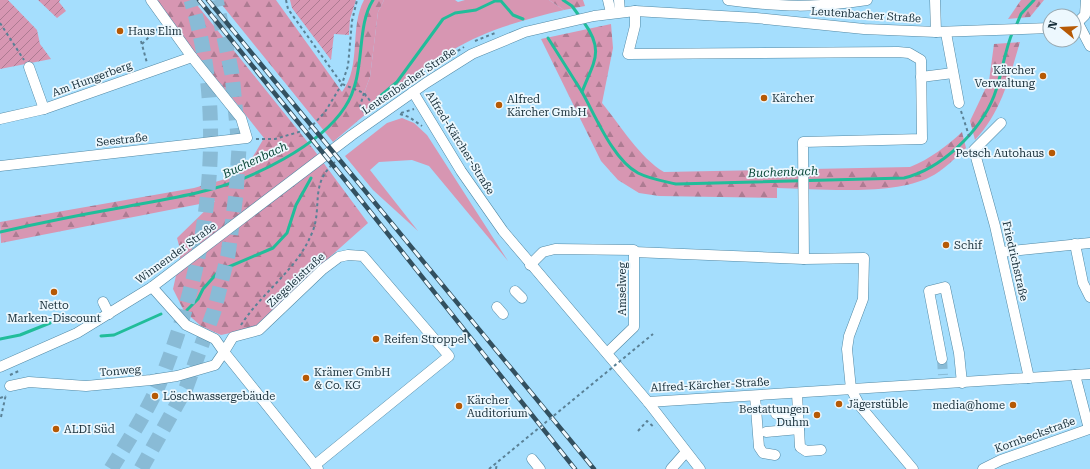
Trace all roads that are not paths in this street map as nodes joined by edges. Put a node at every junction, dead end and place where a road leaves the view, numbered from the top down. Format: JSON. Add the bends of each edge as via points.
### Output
{"nodes":[{"id":1,"x":151,"y":0,"type":"edge"},
{"id":2,"x":608,"y":0,"type":"edge"},
{"id":3,"x":618,"y":0,"type":"edge"},
{"id":4,"x":728,"y":0,"type":"edge"},
{"id":5,"x":867,"y":0,"type":"edge"},
{"id":6,"x":935,"y":0,"type":"edge"},
{"id":7,"x":1086,"y":0,"type":"edge"},
{"id":8,"x":762,"y":2,"type":"edge"},
{"id":9,"x":635,"y":11,"type":"junction"},
{"id":10,"x":615,"y":12,"type":"junction"},
{"id":11,"x":1082,"y":18,"type":"edge"},
{"id":12,"x":1042,"y":29,"type":"edge"},
{"id":13,"x":941,"y":33,"type":"junction"},
{"id":14,"x":1082,"y":34,"type":"edge"},
{"id":15,"x":1090,"y":46,"type":"edge"},
{"id":16,"x":192,"y":57,"type":"junction"},
{"id":17,"x":29,"y":67,"type":"road end"},
{"id":18,"x":954,"y":73,"type":"junction"},
{"id":19,"x":921,"y":77,"type":"junction"},
{"id":20,"x":414,"y":92,"type":"junction"},
{"id":21,"x":959,"y":103,"type":"road end"},
{"id":22,"x":44,"y":109,"type":"junction"},
{"id":23,"x":0,"y":119,"type":"edge"},
{"id":24,"x":1001,"y":123,"type":"dead end"},
{"id":25,"x":352,"y":135,"type":"joint"},
{"id":26,"x":0,"y":166,"type":"edge"},
{"id":27,"x":1090,"y":243,"type":"edge"},
{"id":28,"x":1074,"y":244,"type":"junction"},
{"id":29,"x":634,"y":252,"type":"junction"},
{"id":30,"x":1001,"y":252,"type":"junction"},
{"id":31,"x":804,"y":259,"type":"junction"},
{"id":32,"x":530,"y":265,"type":"junction"},
{"id":33,"x":152,"y":287,"type":"junction"},
{"id":34,"x":1090,"y":297,"type":"edge"},
{"id":35,"x":103,"y":302,"type":"dead end"},
{"id":36,"x":110,"y":314,"type":"junction"},
{"id":37,"x":224,"y":352,"type":"junction"},
{"id":38,"x":607,"y":353,"type":"junction"},
{"id":39,"x":942,"y":359,"type":"tunnel mouth"},
{"id":40,"x":0,"y":367,"type":"edge"},
{"id":41,"x":1090,"y":374,"type":"edge"},
{"id":42,"x":1074,"y":375,"type":"junction"},
{"id":43,"x":1029,"y":378,"type":"junction"},
{"id":44,"x":962,"y":383,"type":"junction"},
{"id":45,"x":10,"y":386,"type":"dead end"},
{"id":46,"x":851,"y":389,"type":"junction"},
{"id":47,"x":798,"y":393,"type":"junction"},
{"id":48,"x":756,"y":396,"type":"junction"},
{"id":49,"x":648,"y":402,"type":"junction"},
{"id":50,"x":798,"y":413,"type":"junction"},
{"id":51,"x":776,"y":414,"type":"dead end"},
{"id":52,"x":1088,"y":425,"type":"edge"},
{"id":53,"x":799,"y":429,"type":"junction"},
{"id":54,"x":766,"y":432,"type":"dead end"},
{"id":55,"x":821,"y":450,"type":"dead end"},
{"id":56,"x":686,"y":452,"type":"junction"},
{"id":57,"x":775,"y":455,"type":"dead end"},
{"id":58,"x":532,"y":459,"type":"dead end"},
{"id":59,"x":317,"y":467,"type":"edge"},
{"id":60,"x":540,"y":469,"type":"edge"},
{"id":61,"x":671,"y":469,"type":"edge"},
{"id":62,"x":700,"y":469,"type":"edge"},
{"id":63,"x":913,"y":469,"type":"edge"},
{"id":64,"x":983,"y":469,"type":"edge"}],
"edges":[{"from":1,"to":16,"type":"street"},
{"from":2,"to":10,"type":"street"},
{"from":3,"to":10,"type":"street"},
{"from":4,"to":8,"type":"street"},
{"from":5,"to":8,"type":"street","via":[[818,6]]},
{"from":6,"to":13,"type":"street"},
{"from":7,"to":11,"type":"street","via":[[1085,15]]},
{"from":9,"to":10,"type":"street","name":"Leutenbacher Straße"},
{"from":9,"to":13,"type":"street","name":"Leutenbacher Straße","via":[[748,17]]},
{"from":9,"to":19,"type":"street","via":[[635,26],[628,54],[909,53],[921,60]]},
{"from":10,"to":20,"type":"street","name":"Leutenbacher Straße","via":[[525,32],[472,54]]},
{"from":12,"to":13,"type":"street","name":"Leutenbacher Straße"},
{"from":13,"to":18,"type":"street"},
{"from":14,"to":15,"type":"street"},
{"from":16,"to":22,"type":"street","name":"Am Hungerberg"},
{"from":16,"to":26,"type":"street","name":"Seestraße","via":[[240,118],[247,138]]},
{"from":17,"to":22,"type":"street"},
{"from":18,"to":19,"type":"street"},
{"from":18,"to":21,"type":"street"},
{"from":19,"to":31,"type":"street","via":[[922,139],[803,142]]},
{"from":20,"to":25,"type":"street","name":"Leutenbacher Straße"},
{"from":20,"to":32,"type":"street","name":"Alfred-Kärcher-Straße","via":[[461,170],[503,232]]},
{"from":22,"to":23,"type":"street","name":"Am Hungerberg"},
{"from":24,"to":30,"type":"street","name":"Friedrichstraße","via":[[972,147]]},
{"from":25,"to":33,"type":"street","name":"Winnender Straße"},
{"from":27,"to":28,"type":"street"},
{"from":28,"to":30,"type":"street"},
{"from":28,"to":34,"type":"street","via":[[1083,283]]},
{"from":29,"to":31,"type":"street"},
{"from":29,"to":32,"type":"street","name":"Amselweg","via":[[555,249],[544,252]]},
{"from":29,"to":38,"type":"street","name":"Amselweg","via":[[634,327]]},
{"from":30,"to":43,"type":"street","name":"Friedrichstraße"},
{"from":31,"to":46,"type":"street","via":[[864,258],[863,299],[849,336],[847,349]]},
{"from":32,"to":38,"type":"street","name":"Alfred-Kärcher-Straße"},
{"from":33,"to":36,"type":"street","name":"Winnender Straße"},
{"from":33,"to":37,"type":"street","via":[[186,325],[215,339]]},
{"from":35,"to":36,"type":"street"},
{"from":36,"to":40,"type":"street","name":"Winnender Straße","via":[[77,333]]},
{"from":37,"to":45,"type":"street","name":"Tonweg","via":[[215,365],[177,376],[86,386],[29,382]]},
{"from":37,"to":59,"type":"street"},
{"from":37,"to":59,"type":"street","name":"Ziegeleistraße","via":[[233,337],[260,330],[323,269],[339,257],[348,255],[363,256],[448,356]]},
{"from":38,"to":49,"type":"street","name":"Alfred-Kärcher-Straße"},
{"from":39,"to":44,"type":"street","via":[[930,291],[945,287],[959,353]]},
{"from":41,"to":42,"type":"street","name":"Alfred-Kärcher-Straße"},
{"from":42,"to":43,"type":"street","name":"Alfred-Kärcher-Straße"},
{"from":42,"to":52,"type":"street","name":"Kornbeckstraße"},
{"from":43,"to":44,"type":"street","name":"Alfred-Kärcher-Straße"},
{"from":44,"to":46,"type":"street","name":"Alfred-Kärcher-Straße","via":[[943,379]]},
{"from":46,"to":47,"type":"street","name":"Alfred-Kärcher-Straße"},
{"from":46,"to":63,"type":"street","via":[[860,406]]},
{"from":47,"to":48,"type":"street","name":"Alfred-Kärcher-Straße"},
{"from":47,"to":50,"type":"street"},
{"from":48,"to":49,"type":"street","name":"Alfred-Kärcher-Straße"},
{"from":48,"to":57,"type":"street","via":[[759,447],[763,452]]},
{"from":49,"to":56,"type":"street"},
{"from":50,"to":51,"type":"street"},
{"from":50,"to":53,"type":"street"},
{"from":52,"to":64,"type":"street","name":"Kornbeckstraße"},
{"from":53,"to":54,"type":"street"},
{"from":53,"to":55,"type":"street","via":[[800,447],[806,451]]},
{"from":56,"to":61,"type":"street"},
{"from":56,"to":62,"type":"street"},
{"from":58,"to":60,"type":"street"}]}
